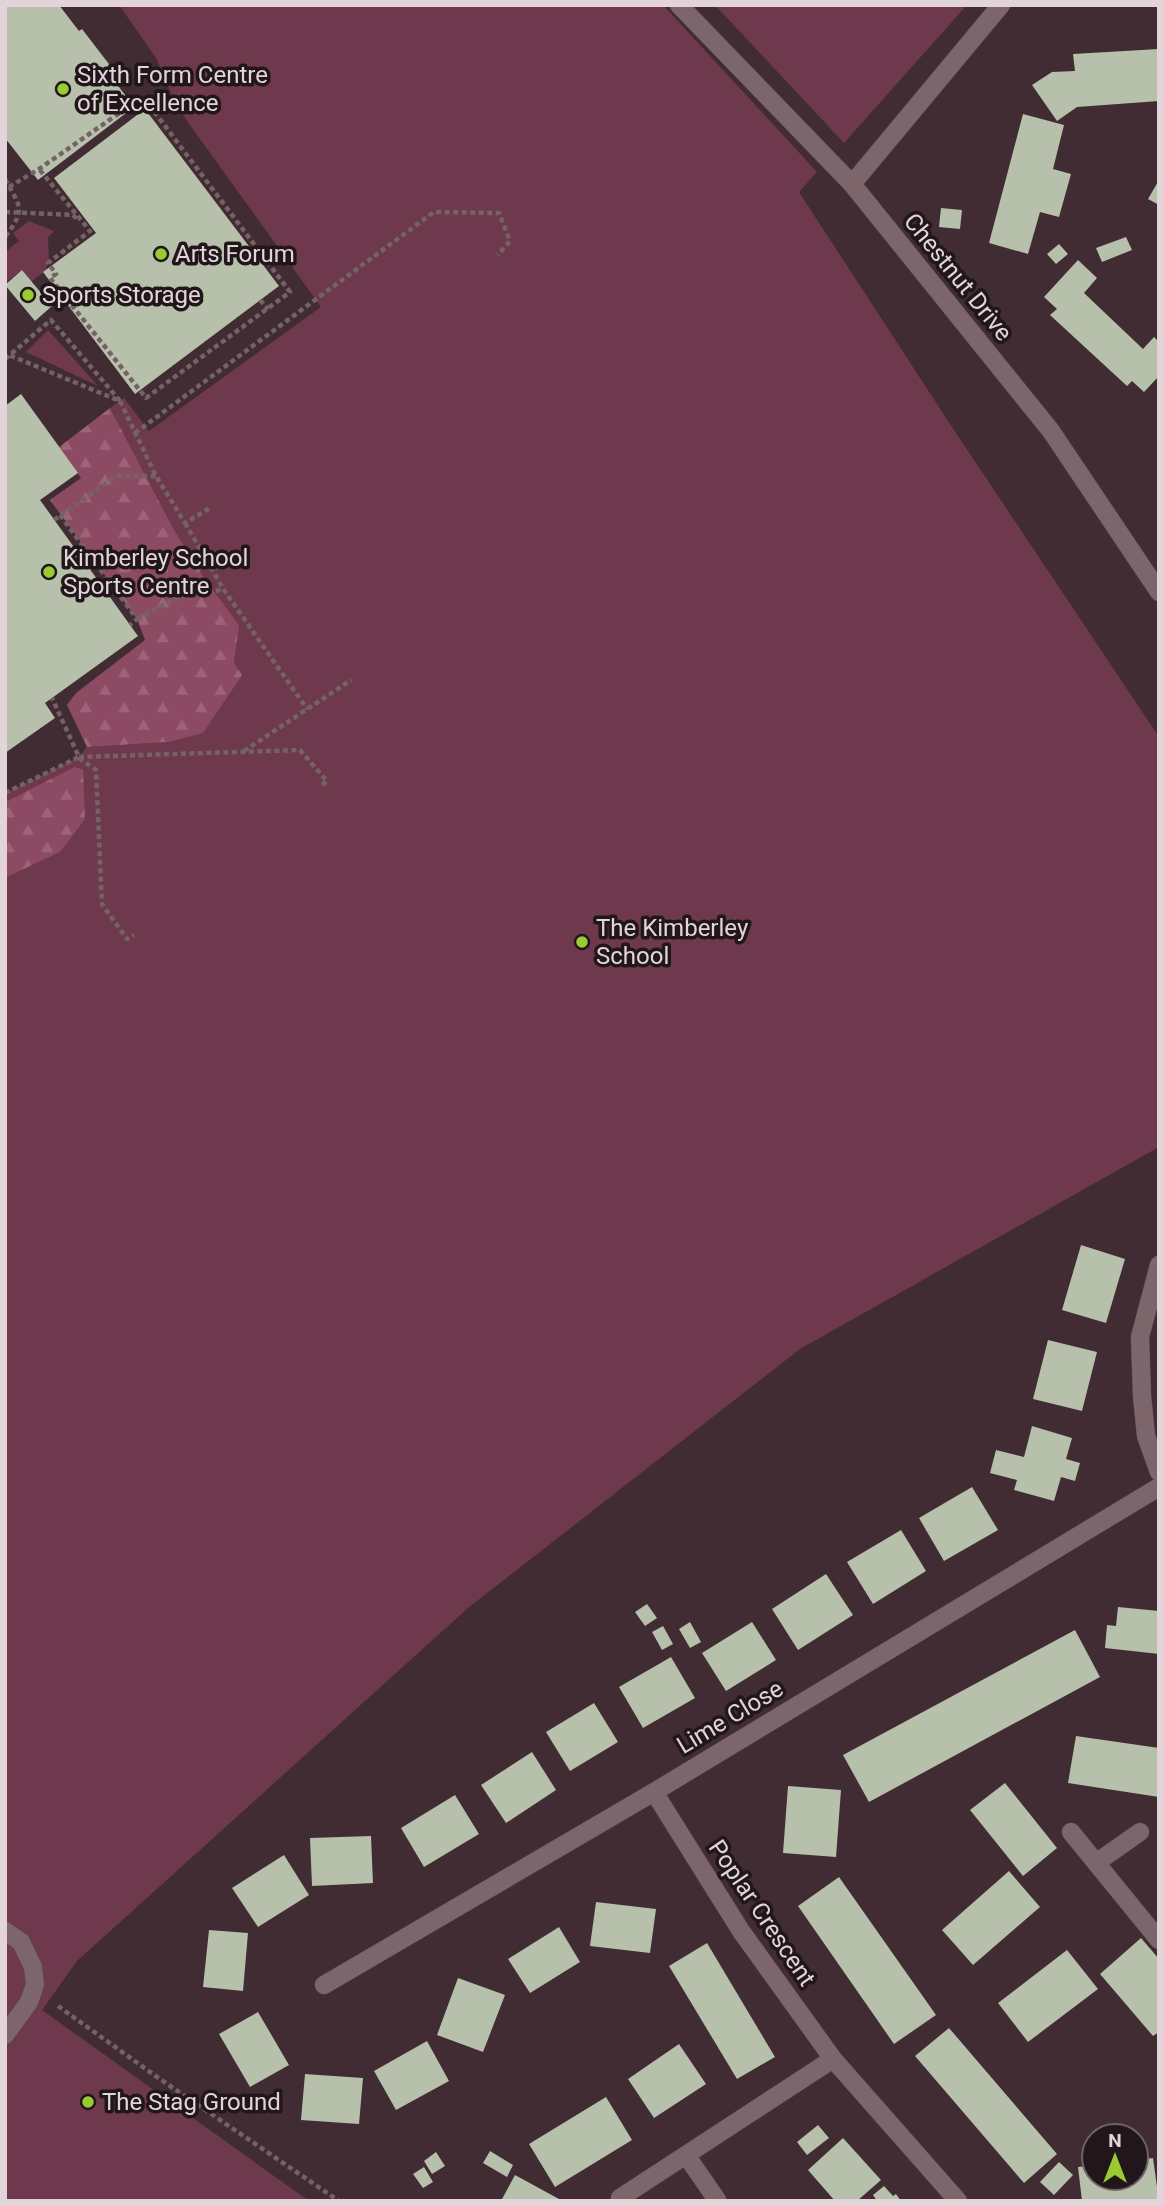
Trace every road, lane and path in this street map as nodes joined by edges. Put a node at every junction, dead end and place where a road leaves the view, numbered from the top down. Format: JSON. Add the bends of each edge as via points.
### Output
{"nodes":[{"id":1,"x":679,"y":5,"type":"edge"},
{"id":2,"x":1001,"y":5,"type":"edge"},
{"id":3,"x":39,"y":169,"type":"junction"},
{"id":4,"x":5,"y":179,"type":"edge"},
{"id":5,"x":207,"y":180,"type":"junction"},
{"id":6,"x":201,"y":184,"type":"dead end"},
{"id":7,"x":852,"y":184,"type":"junction"},
{"id":8,"x":9,"y":187,"type":"junction"},
{"id":9,"x":5,"y":212,"type":"edge"},
{"id":10,"x":19,"y":213,"type":"junction"},
{"id":11,"x":90,"y":233,"type":"junction"},
{"id":12,"x":5,"y":237,"type":"edge"},
{"id":13,"x":498,"y":255,"type":"dead end"},
{"id":14,"x":260,"y":300,"type":"dead end"},
{"id":15,"x":268,"y":309,"type":"junction"},
{"id":16,"x":7,"y":357,"type":"edge"},
{"id":17,"x":130,"y":363,"type":"dead end"},
{"id":18,"x":122,"y":368,"type":"junction"},
{"id":19,"x":120,"y":401,"type":"junction"},
{"id":20,"x":135,"y":433,"type":"junction"},
{"id":21,"x":156,"y":476,"type":"junction"},
{"id":22,"x":210,"y":508,"type":"dead end"},
{"id":23,"x":60,"y":515,"type":"junction"},
{"id":24,"x":54,"y":520,"type":"dead end"},
{"id":25,"x":185,"y":523,"type":"junction"},
{"id":26,"x":223,"y":590,"type":"junction"},
{"id":27,"x":1159,"y":592,"type":"edge"},
{"id":28,"x":137,"y":619,"type":"junction"},
{"id":29,"x":130,"y":625,"type":"dead end"},
{"id":30,"x":351,"y":680,"type":"dead end"},
{"id":31,"x":52,"y":698,"type":"dead end"},
{"id":32,"x":307,"y":709,"type":"junction"},
{"id":33,"x":243,"y":751,"type":"junction"},
{"id":34,"x":79,"y":757,"type":"junction"},
{"id":35,"x":322,"y":785,"type":"dead end"},
{"id":36,"x":5,"y":793,"type":"edge"},
{"id":37,"x":134,"y":934,"type":"dead end"},
{"id":38,"x":1159,"y":1265,"type":"edge"},
{"id":39,"x":1159,"y":1472,"type":"edge"},
{"id":40,"x":1159,"y":1487,"type":"edge"},
{"id":41,"x":654,"y":1792,"type":"junction"},
{"id":42,"x":1071,"y":1832,"type":"dead end"},
{"id":43,"x":1140,"y":1832,"type":"dead end"},
{"id":44,"x":1096,"y":1863,"type":"junction"},
{"id":45,"x":5,"y":1931,"type":"edge"},
{"id":46,"x":1159,"y":1940,"type":"edge"},
{"id":47,"x":35,"y":1985,"type":"junction"},
{"id":48,"x":324,"y":1985,"type":"dead end"},
{"id":49,"x":5,"y":2035,"type":"edge"},
{"id":50,"x":833,"y":2059,"type":"junction"},
{"id":51,"x":686,"y":2155,"type":"junction"},
{"id":52,"x":620,"y":2198,"type":"dead end"},
{"id":53,"x":717,"y":2200,"type":"edge"},
{"id":54,"x":339,"y":2201,"type":"edge"},
{"id":55,"x":958,"y":2201,"type":"edge"}],
"edges":[{"from":1,"to":7,"type":"street","name":"Chestnut Drive"},
{"from":2,"to":7,"type":"street"},
{"from":3,"to":5,"type":"path","via":[[141,98]]},
{"from":3,"to":8,"type":"path"},
{"from":3,"to":11,"type":"path"},
{"from":4,"to":8,"type":"path"},
{"from":5,"to":6,"type":"path"},
{"from":5,"to":15,"type":"path","via":[[290,292]]},
{"from":7,"to":27,"type":"street","name":"Chestnut Drive","via":[[1051,431]]},
{"from":8,"to":10,"type":"path"},
{"from":9,"to":10,"type":"path"},
{"from":10,"to":11,"type":"path","via":[[73,215]]},
{"from":10,"to":12,"type":"path"},
{"from":11,"to":18,"type":"path","via":[[48,263],[56,274],[50,278]]},
{"from":13,"to":20,"type":"path","via":[[510,242],[499,213],[435,212]]},
{"from":14,"to":15,"type":"path"},
{"from":15,"to":18,"type":"path","via":[[146,398]]},
{"from":16,"to":19,"type":"path"},
{"from":16,"to":19,"type":"path","via":[[51,320]]},
{"from":17,"to":18,"type":"path"},
{"from":19,"to":20,"type":"path"},
{"from":20,"to":21,"type":"path"},
{"from":21,"to":23,"type":"path","via":[[117,476]]},
{"from":21,"to":25,"type":"path"},
{"from":22,"to":25,"type":"path"},
{"from":23,"to":24,"type":"path"},
{"from":23,"to":28,"type":"path"},
{"from":25,"to":26,"type":"path"},
{"from":26,"to":28,"type":"path","via":[[185,594]]},
{"from":26,"to":32,"type":"path"},
{"from":28,"to":29,"type":"path"},
{"from":30,"to":32,"type":"path"},
{"from":31,"to":34,"type":"path"},
{"from":32,"to":33,"type":"path"},
{"from":33,"to":34,"type":"path"},
{"from":33,"to":35,"type":"path","via":[[300,750],[327,781]]},
{"from":34,"to":36,"type":"path"},
{"from":34,"to":37,"type":"path","via":[[96,769],[102,904],[127,939]]},
{"from":38,"to":39,"type":"street","via":[[1140,1336],[1146,1437]]},
{"from":40,"to":41,"type":"street","name":"Lime Close"},
{"from":41,"to":48,"type":"street","name":"Lime Close"},
{"from":41,"to":50,"type":"street","name":"Poplar Crescent","via":[[741,1931]]},
{"from":42,"to":44,"type":"street"},
{"from":43,"to":44,"type":"street"},
{"from":44,"to":46,"type":"street"},
{"from":45,"to":47,"type":"street","via":[[21,1942],[33,1967]]},
{"from":47,"to":49,"type":"street","via":[[29,2002]]},
{"from":47,"to":54,"type":"path","via":[[157,2077]]},
{"from":50,"to":51,"type":"street"},
{"from":50,"to":55,"type":"street","name":"Poplar Crescent"},
{"from":51,"to":52,"type":"street"},
{"from":51,"to":53,"type":"street"}]}
